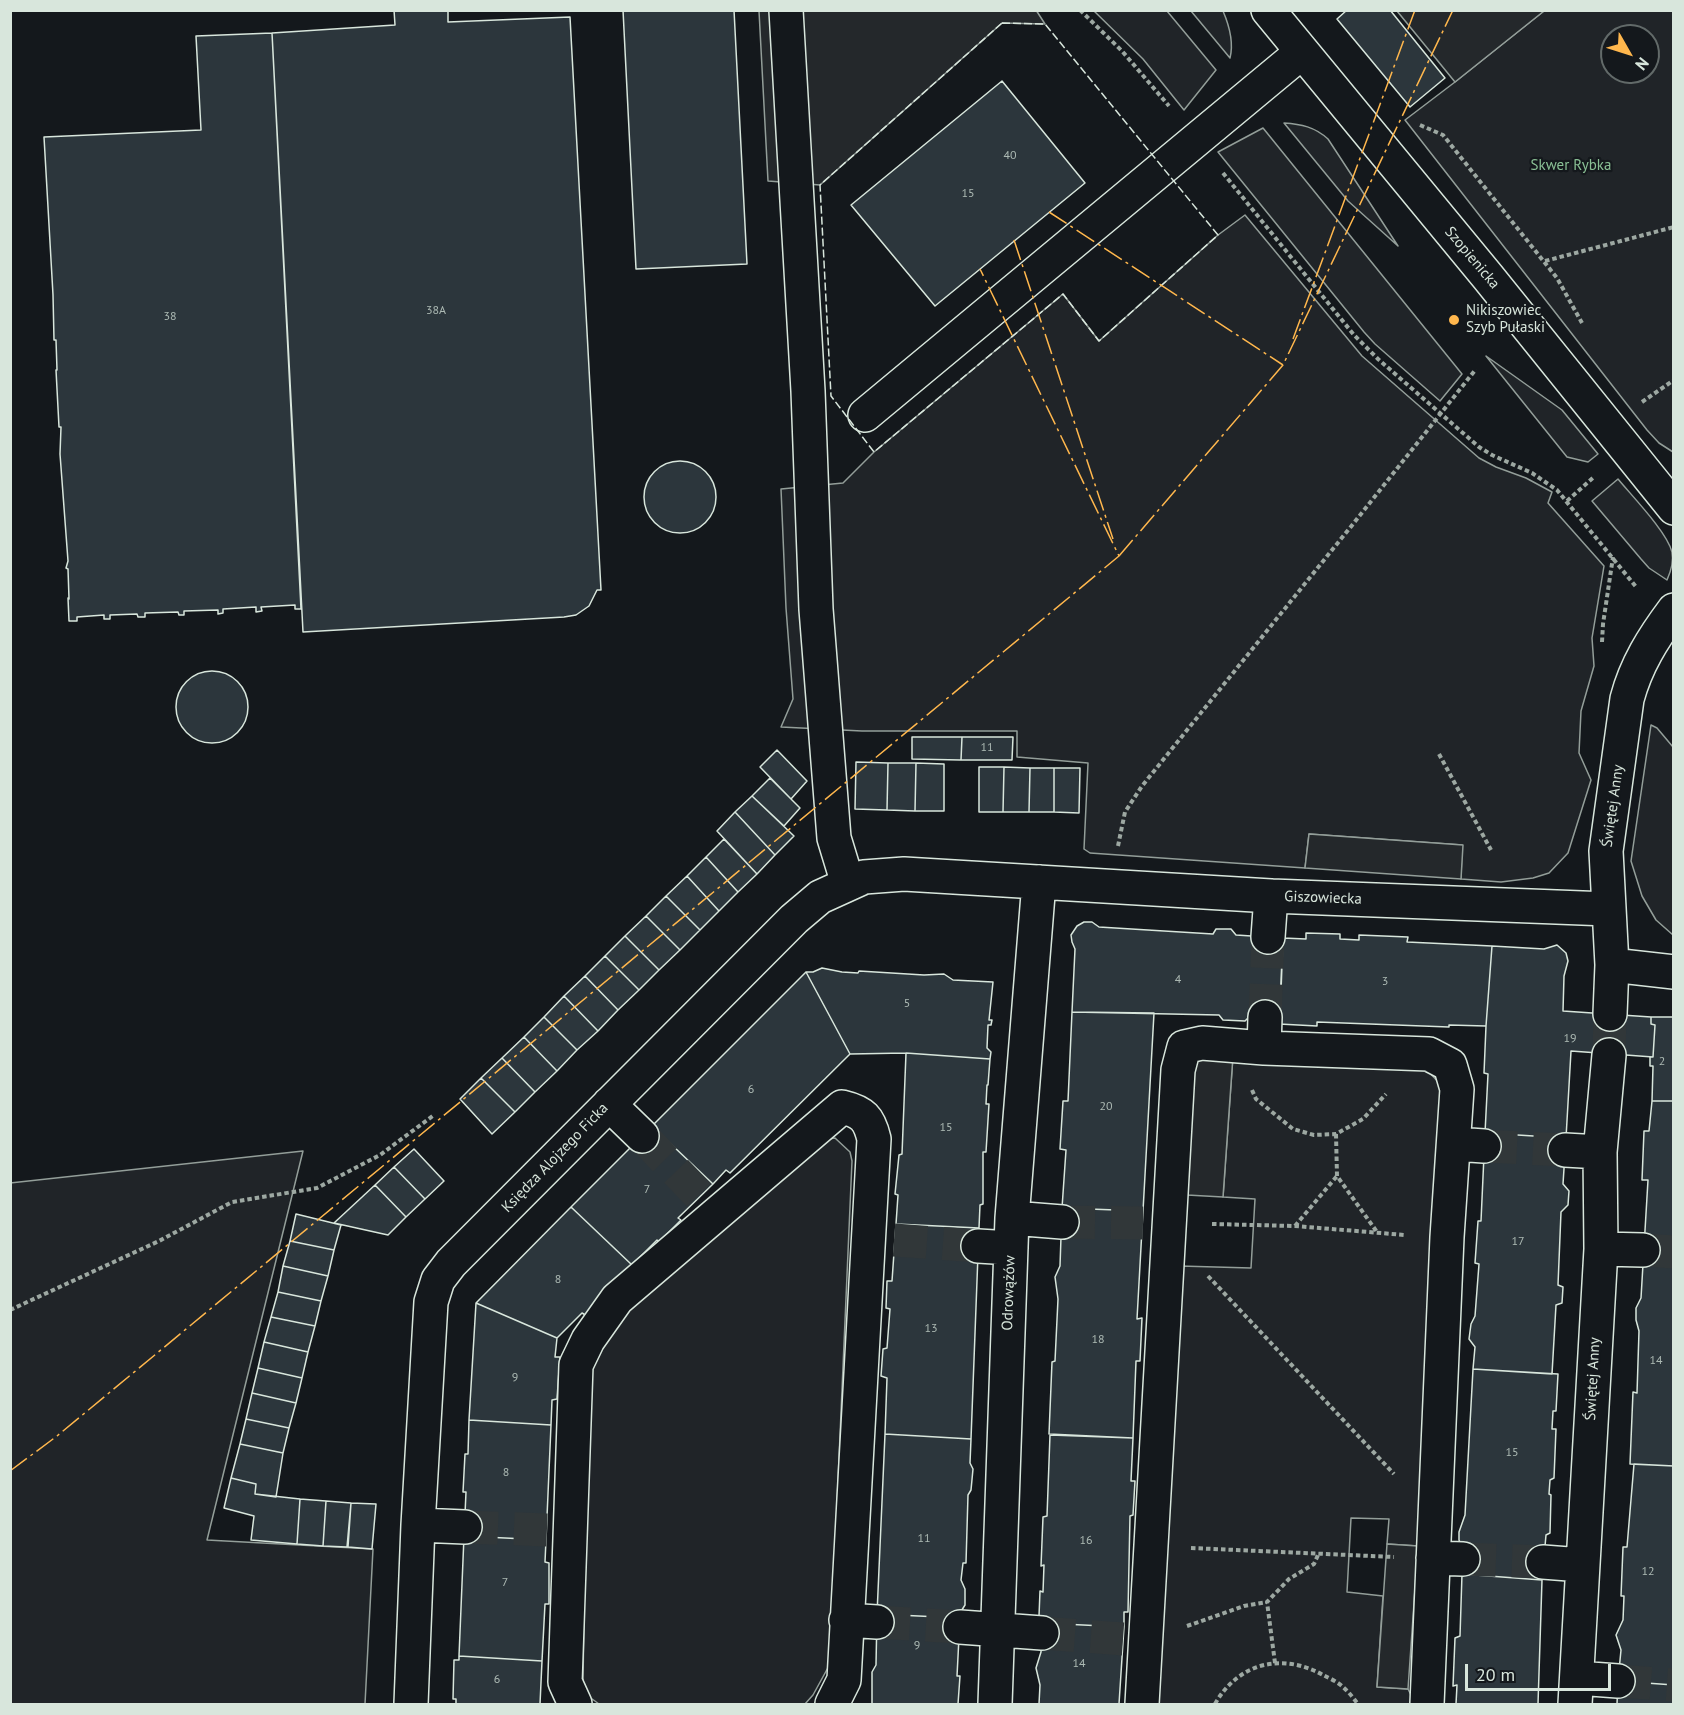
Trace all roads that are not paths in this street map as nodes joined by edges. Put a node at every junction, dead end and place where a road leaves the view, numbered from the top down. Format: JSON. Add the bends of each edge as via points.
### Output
{"nodes":[{"id":1,"x":786,"y":10,"type":"edge"},
{"id":2,"x":1268,"y":10,"type":"edge"},
{"id":3,"x":1302,"y":52,"type":"junction"},
{"id":4,"x":865,"y":415,"type":"dead end"},
{"id":5,"x":1674,"y":508,"type":"edge"},
{"id":6,"x":1674,"y":610,"type":"edge"},
{"id":7,"x":1039,"y":882,"type":"junction"},
{"id":8,"x":848,"y":884,"type":"junction"},
{"id":9,"x":1270,"y":896,"type":"junction"},
{"id":10,"x":1608,"y":909,"type":"junction"},
{"id":11,"x":1269,"y":937,"type":"tunnel mouth"},
{"id":12,"x":1612,"y":965,"type":"junction"},
{"id":13,"x":1674,"y":972,"type":"edge"},
{"id":14,"x":1610,"y":1014,"type":"tunnel mouth"},
{"id":15,"x":1610,"y":1055,"type":"tunnel mouth"},
{"id":16,"x":609,"y":1104,"type":"junction"},
{"id":17,"x":642,"y":1136,"type":"tunnel mouth"},
{"id":18,"x":1565,"y":1150,"type":"tunnel mouth"},
{"id":19,"x":1600,"y":1152,"type":"junction"},
{"id":20,"x":1062,"y":1221,"type":"tunnel mouth"},
{"id":21,"x":1011,"y":1233,"type":"junction"},
{"id":22,"x":978,"y":1246,"type":"tunnel mouth"},
{"id":23,"x":1601,"y":1249,"type":"junction"},
{"id":24,"x":1643,"y":1250,"type":"tunnel mouth"},
{"id":25,"x":418,"y":1524,"type":"junction"},
{"id":26,"x":465,"y":1527,"type":"tunnel mouth"},
{"id":27,"x":1543,"y":1562,"type":"tunnel mouth"},
{"id":28,"x":1582,"y":1564,"type":"junction"},
{"id":29,"x":960,"y":1627,"type":"tunnel mouth"},
{"id":30,"x":998,"y":1629,"type":"junction"},
{"id":31,"x":1042,"y":1633,"type":"tunnel mouth"},
{"id":32,"x":1618,"y":1681,"type":"tunnel mouth"},
{"id":33,"x":1576,"y":1691,"type":"edge"},
{"id":34,"x":411,"y":1704,"type":"edge"},
{"id":35,"x":575,"y":1704,"type":"edge"},
{"id":36,"x":832,"y":1704,"type":"edge"},
{"id":37,"x":995,"y":1704,"type":"edge"},
{"id":38,"x":1142,"y":1704,"type":"edge"},
{"id":39,"x":1427,"y":1704,"type":"edge"}],
"edges":[{"from":1,"to":8,"type":"street","via":[[816,609],[834,838]]},
{"from":2,"to":3,"type":"street","name":"Szopienicka"},
{"from":3,"to":4,"type":"street"},
{"from":3,"to":5,"type":"street","name":"Szopienicka"},
{"from":6,"to":10,"type":"street","name":"Świętej Anny","via":[[1645,652],[1627,699],[1606,851]]},
{"from":7,"to":8,"type":"street","name":"Księdza Alojzego Ficka","via":[[904,874],[864,877]]},
{"from":7,"to":9,"type":"street","name":"Giszowiecka"},
{"from":7,"to":21,"type":"street","name":"Odrowążów"},
{"from":8,"to":16,"type":"street","name":"Księdza Alojzego Ficka","via":[[820,897],[794,920]]},
{"from":9,"to":10,"type":"street","name":"Giszowiecka"},
{"from":9,"to":11,"type":"street"},
{"from":10,"to":12,"type":"street","name":"Świętej Anny"},
{"from":12,"to":13,"type":"street"},
{"from":12,"to":14,"type":"street","name":"Świętej Anny"},
{"from":15,"to":19,"type":"street","name":"Świętej Anny"},
{"from":16,"to":17,"type":"street"},
{"from":16,"to":25,"type":"street","name":"Księdza Alojzego Ficka","via":[[438,1280],[430,1302]]},
{"from":18,"to":19,"type":"street"},
{"from":19,"to":23,"type":"street","name":"Świętej Anny"},
{"from":20,"to":21,"type":"street"},
{"from":21,"to":22,"type":"street"},
{"from":21,"to":30,"type":"street","name":"Odrowążów"},
{"from":23,"to":24,"type":"street"},
{"from":23,"to":28,"type":"street","name":"Świętej Anny"},
{"from":25,"to":26,"type":"street"},
{"from":25,"to":34,"type":"street","name":"Księdza Alojzego Ficka"},
{"from":27,"to":28,"type":"street"},
{"from":28,"to":33,"type":"street","name":"Świętej Anny"},
{"from":29,"to":30,"type":"street"},
{"from":30,"to":31,"type":"street"},
{"from":30,"to":37,"type":"street","name":"Odrowążów"},
{"from":32,"to":33,"type":"street"},
{"from":35,"to":36,"type":"street","via":[[565,1682],[558,1530],[576,1365],[617,1299],[708,1205],[842,1107],[858,1110],[871,1124],[882,1239],[862,1621],[844,1680]]},
{"from":38,"to":39,"type":"street","via":[[1134,1639],[1152,1546],[1167,1257],[1156,1223],[1178,1070],[1184,1047],[1257,1037],[1429,1054],[1450,1065],[1457,1089],[1469,1145],[1447,1237],[1437,1503],[1448,1559]]}]}
